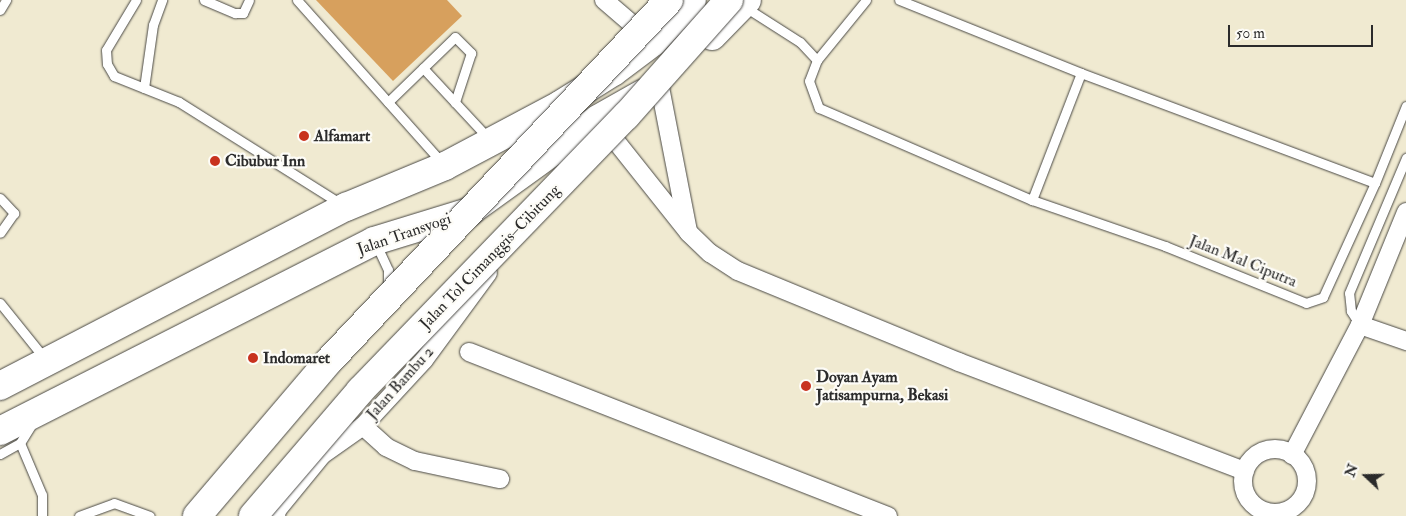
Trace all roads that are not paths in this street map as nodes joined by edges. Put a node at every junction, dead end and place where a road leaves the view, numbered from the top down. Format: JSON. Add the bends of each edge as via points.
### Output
{"nodes":[{"id":1,"x":6,"y":0,"type":"edge"},
{"id":2,"x":135,"y":0,"type":"edge"},
{"id":3,"x":162,"y":0,"type":"edge"},
{"id":4,"x":204,"y":0,"type":"edge"},
{"id":5,"x":249,"y":0,"type":"edge"},
{"id":6,"x":297,"y":0,"type":"edge"},
{"id":7,"x":604,"y":0,"type":"edge"},
{"id":8,"x":669,"y":0,"type":"edge"},
{"id":9,"x":692,"y":0,"type":"edge"},
{"id":10,"x":866,"y":0,"type":"edge"},
{"id":11,"x":899,"y":0,"type":"edge"},
{"id":12,"x":740,"y":2,"type":"edge"},
{"id":13,"x":0,"y":10,"type":"edge"},
{"id":14,"x":653,"y":42,"type":"junction"},
{"id":15,"x":817,"y":60,"type":"junction"},
{"id":16,"x":423,"y":68,"type":"junction"},
{"id":17,"x":1081,"y":73,"type":"junction"},
{"id":18,"x":659,"y":82,"type":"junction"},
{"id":19,"x":144,"y":88,"type":"junction"},
{"id":20,"x":388,"y":102,"type":"junction"},
{"id":21,"x":455,"y":102,"type":"junction"},
{"id":22,"x":1406,"y":106,"type":"edge"},
{"id":23,"x":598,"y":119,"type":"junction"},
{"id":24,"x":491,"y":141,"type":"junction"},
{"id":25,"x":549,"y":157,"type":"junction"},
{"id":26,"x":1406,"y":158,"type":"edge"},
{"id":27,"x":445,"y":166,"type":"junction"},
{"id":28,"x":1375,"y":183,"type":"junction"},
{"id":29,"x":0,"y":198,"type":"edge"},
{"id":30,"x":1032,"y":200,"type":"junction"},
{"id":31,"x":346,"y":207,"type":"junction"},
{"id":32,"x":1406,"y":212,"type":"edge"},
{"id":33,"x":0,"y":233,"type":"edge"},
{"id":34,"x":689,"y":234,"type":"junction"},
{"id":35,"x":374,"y":241,"type":"junction"},
{"id":36,"x":0,"y":303,"type":"edge"},
{"id":37,"x":1360,"y":325,"type":"junction"},
{"id":38,"x":1406,"y":341,"type":"edge"},
{"id":39,"x":469,"y":352,"type":"dead end"},
{"id":40,"x":49,"y":363,"type":"junction"},
{"id":41,"x":0,"y":386,"type":"edge"},
{"id":42,"x":363,"y":426,"type":"junction"},
{"id":43,"x":10,"y":437,"type":"edge"},
{"id":44,"x":0,"y":454,"type":"edge"},
{"id":45,"x":1292,"y":454,"type":"junction"},
{"id":46,"x":1245,"y":470,"type":"junction"},
{"id":47,"x":500,"y":479,"type":"dead end"},
{"id":48,"x":1275,"y":515,"type":"edge"},
{"id":49,"x":42,"y":516,"type":"edge"},
{"id":50,"x":79,"y":516,"type":"edge"},
{"id":51,"x":150,"y":516,"type":"edge"},
{"id":52,"x":197,"y":516,"type":"edge"},
{"id":53,"x":206,"y":516,"type":"edge"},
{"id":54,"x":253,"y":516,"type":"edge"},
{"id":55,"x":276,"y":516,"type":"edge"},
{"id":56,"x":888,"y":516,"type":"edge"}],
"edges":[{"from":1,"to":13,"type":"lane"},
{"from":2,"to":19,"type":"lane","via":[[106,50],[106,57],[114,76]]},
{"from":3,"to":19,"type":"lane","via":[[153,25]]},
{"from":4,"to":5,"type":"lane","via":[[235,13],[244,13]]},
{"from":6,"to":20,"type":"lane"},
{"from":7,"to":14,"type":"street"},
{"from":8,"to":52,"type":"highway","bridge":true,"via":[[328,362]]},
{"from":9,"to":14,"type":"highway"},
{"from":10,"to":15,"type":"lane","name":"Jalan Mal Ciputra"},
{"from":11,"to":17,"type":"lane"},
{"from":12,"to":15,"type":"lane","via":[[800,42]]},
{"from":12,"to":18,"type":"highway","name":"Jalan Transyogi"},
{"from":12,"to":54,"type":"highway","name":"Jalan Tol Cimanggis–Cibitung","bridge":true,"via":[[360,392]]},
{"from":14,"to":24,"type":"highway","via":[[568,100]]},
{"from":15,"to":30,"type":"lane","name":"Jalan Mal Ciputra","via":[[809,81],[819,108]]},
{"from":16,"to":20,"type":"lane"},
{"from":16,"to":21,"type":"lane"},
{"from":16,"to":21,"type":"lane","via":[[455,37],[471,53]]},
{"from":17,"to":28,"type":"lane"},
{"from":17,"to":30,"type":"lane"},
{"from":18,"to":23,"type":"highway","name":"Jalan Transyogi"},
{"from":18,"to":34,"type":"street"},
{"from":19,"to":31,"type":"lane","via":[[179,102]]},
{"from":20,"to":27,"type":"lane"},
{"from":21,"to":24,"type":"lane"},
{"from":22,"to":28,"type":"lane","name":"Jalan Mal Ciputra"},
{"from":23,"to":25,"type":"highway","name":"Jalan Transyogi"},
{"from":23,"to":34,"type":"street"},
{"from":24,"to":27,"type":"highway"},
{"from":25,"to":35,"type":"highway","name":"Jalan Transyogi","via":[[469,212]]},
{"from":25,"to":42,"type":"street","name":"Jalan Bambu 2","via":[[546,183],[537,201],[474,293],[424,360]]},
{"from":26,"to":37,"type":"lane","via":[[1349,293],[1351,311]]},
{"from":27,"to":31,"type":"highway"},
{"from":28,"to":30,"type":"lane","name":"Jalan Mal Ciputra","via":[[1327,290],[1319,300],[1309,303],[1164,246]]},
{"from":29,"to":33,"type":"lane","via":[[14,213]]},
{"from":31,"to":40,"type":"highway"},
{"from":32,"to":37,"type":"street"},
{"from":34,"to":46,"type":"street","via":[[738,271],[958,362]]},
{"from":35,"to":43,"type":"highway","name":"Jalan Transyogi","via":[[42,409]]},
{"from":35,"to":53,"type":"lane","via":[[388,270],[388,301],[371,331],[281,423]]},
{"from":36,"to":40,"type":"lane"},
{"from":37,"to":38,"type":"street"},
{"from":37,"to":45,"type":"street"},
{"from":39,"to":56,"type":"street"},
{"from":40,"to":41,"type":"highway"},
{"from":42,"to":47,"type":"street","via":[[386,447],[415,461]]},
{"from":42,"to":55,"type":"street","name":"Jalan Bambu 2","via":[[322,455],[277,510]]},
{"from":43,"to":44,"type":"lane"},
{"from":43,"to":49,"type":"lane","via":[[42,495]]},
{"from":45,"to":46,"type":"street","via":[[1265,451]]},
{"from":45,"to":48,"type":"street","via":[[1303,468],[1306,486],[1296,506]]},
{"from":46,"to":48,"type":"street","via":[[1243,486],[1249,500],[1260,510]]},
{"from":50,"to":51,"type":"lane","via":[[114,503]]}]}
